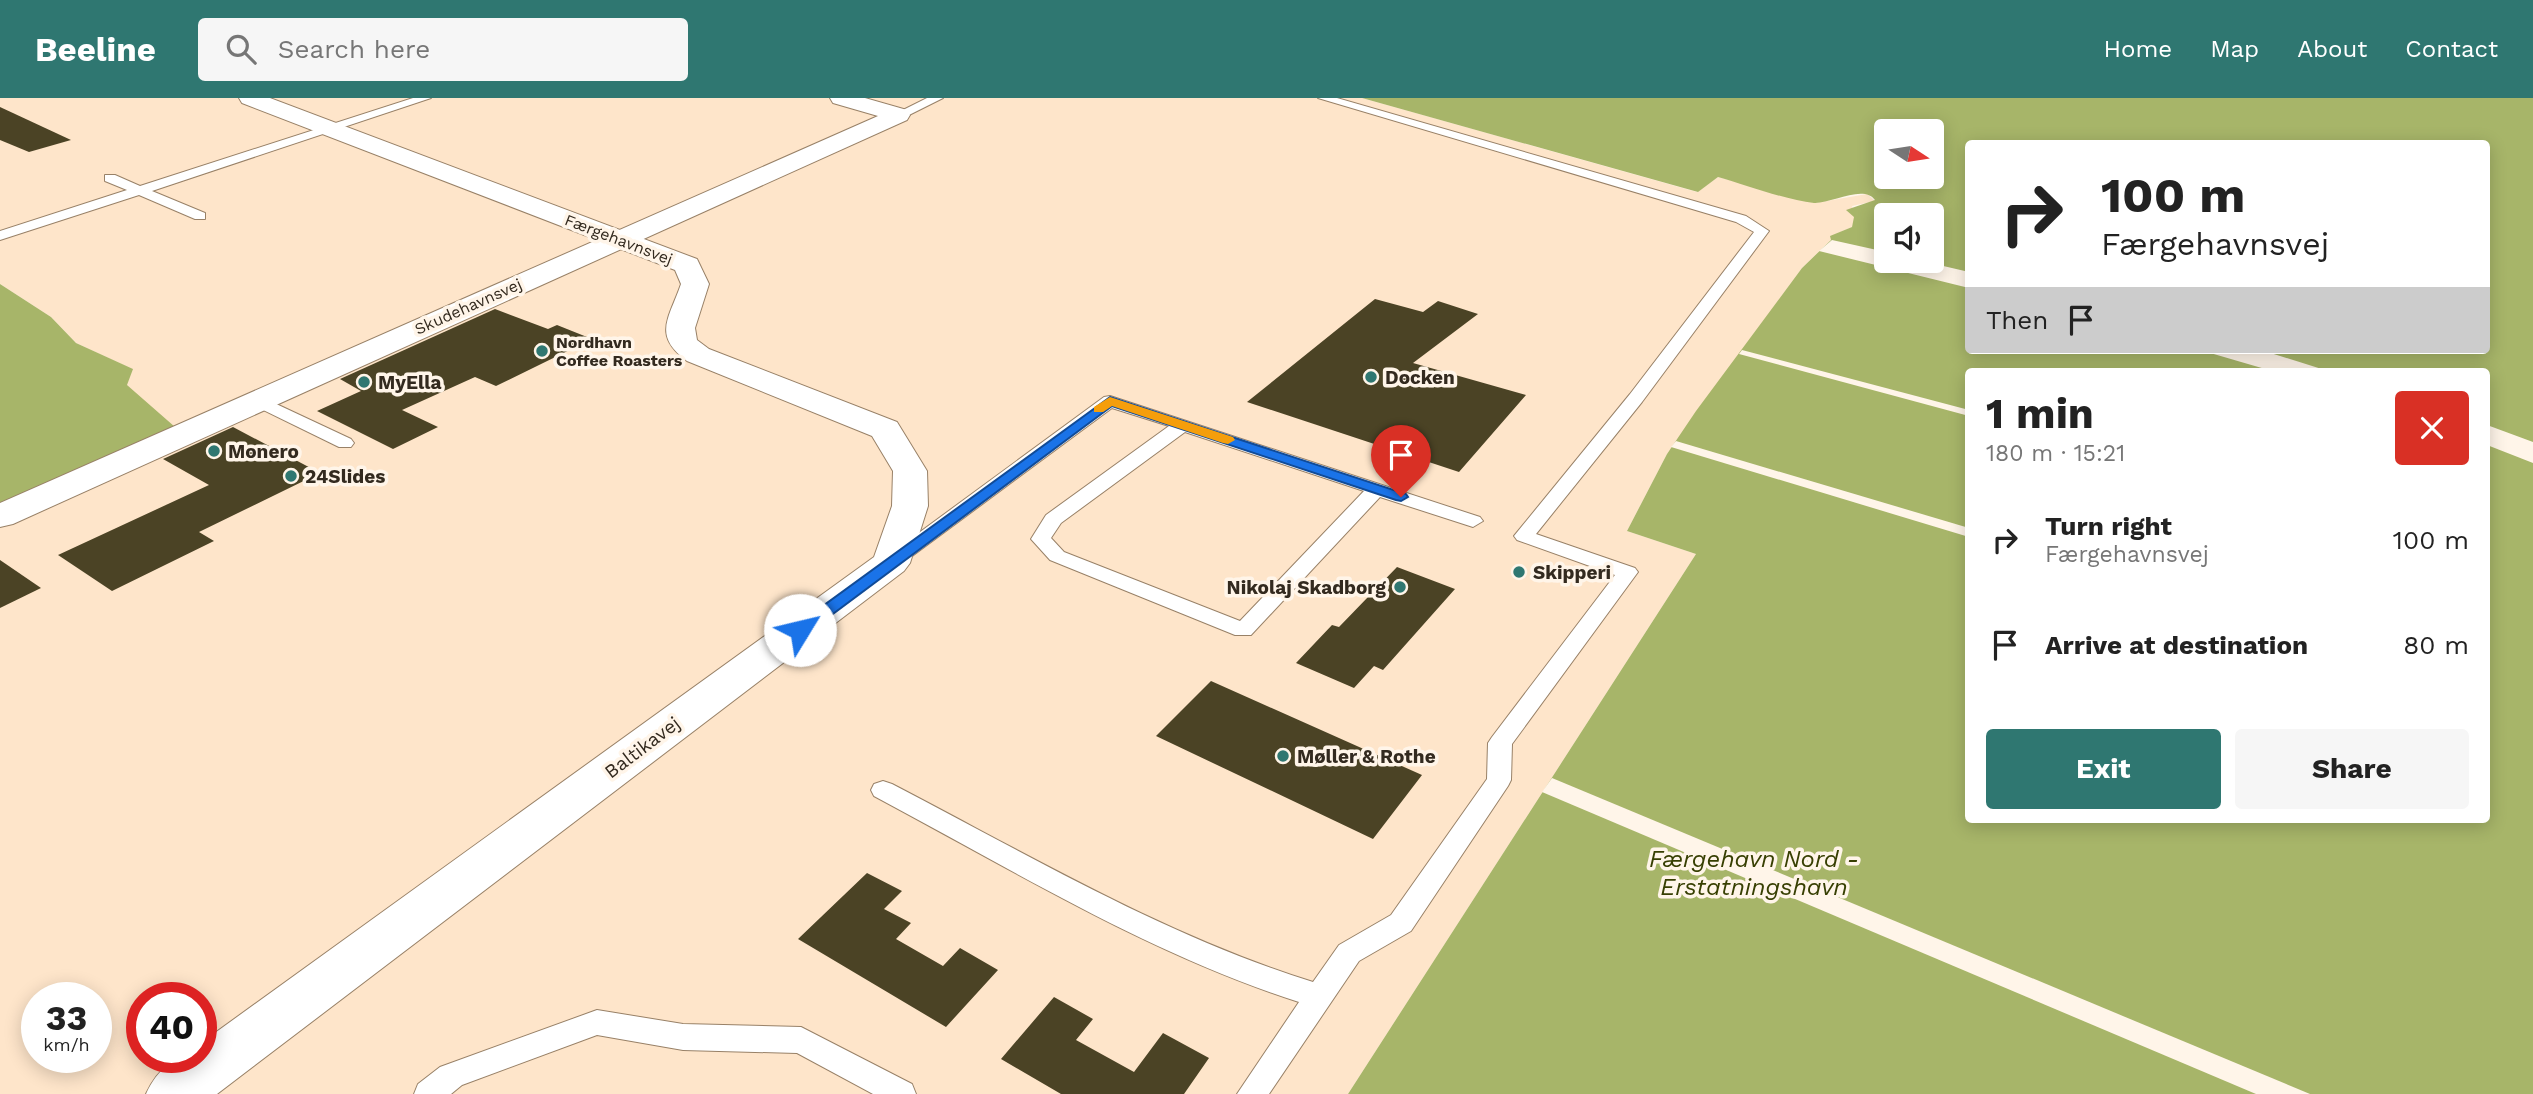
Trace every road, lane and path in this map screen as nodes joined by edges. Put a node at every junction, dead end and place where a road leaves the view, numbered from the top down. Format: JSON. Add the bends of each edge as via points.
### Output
{"nodes":[{"id":1,"x":250,"y":98,"type":"edge"},
{"id":2,"x":425,"y":98,"type":"edge"},
{"id":3,"x":841,"y":98,"type":"edge"},
{"id":4,"x":937,"y":98,"type":"edge"},
{"id":5,"x":1324,"y":98,"type":"edge"},
{"id":6,"x":899,"y":115,"type":"junction"},
{"id":7,"x":328,"y":128,"type":"junction"},
{"id":8,"x":110,"y":178,"type":"dead end"},
{"id":9,"x":139,"y":190,"type":"junction"},
{"id":10,"x":200,"y":216,"type":"dead end"},
{"id":11,"x":0,"y":236,"type":"edge"},
{"id":12,"x":618,"y":239,"type":"junction"},
{"id":13,"x":257,"y":400,"type":"junction"},
{"id":14,"x":1182,"y":425,"type":"junction"},
{"id":15,"x":345,"y":443,"type":"dead end"},
{"id":16,"x":1377,"y":489,"type":"junction"},
{"id":17,"x":0,"y":516,"type":"edge"},
{"id":18,"x":1473,"y":521,"type":"dead end"},
{"id":19,"x":891,"y":563,"type":"junction"},
{"id":20,"x":883,"y":790,"type":"dead end"},
{"id":21,"x":1320,"y":996,"type":"junction"},
{"id":22,"x":174,"y":1094,"type":"edge"},
{"id":23,"x":429,"y":1094,"type":"edge"},
{"id":24,"x":901,"y":1094,"type":"edge"},
{"id":25,"x":1252,"y":1094,"type":"edge"}],
"edges":[{"from":1,"to":7,"type":"street","name":"Færgehavnsvej"},
{"from":2,"to":7,"type":"lane"},
{"from":3,"to":6,"type":"street"},
{"from":4,"to":6,"type":"lane","name":"Skudehavnsvej"},
{"from":5,"to":21,"type":"lane","via":[[1741,219],[1762,232],[1524,536],[1628,572],[1500,743],[1499,780],[1401,923],[1349,953]]},
{"from":6,"to":12,"type":"street","name":"Skudehavnsvej"},
{"from":7,"to":9,"type":"lane"},
{"from":7,"to":12,"type":"street","name":"Færgehavnsvej"},
{"from":8,"to":9,"type":"lane"},
{"from":9,"to":10,"type":"lane"},
{"from":9,"to":11,"type":"lane"},
{"from":12,"to":13,"type":"street","name":"Skudehavnsvej"},
{"from":12,"to":19,"type":"street","name":"Færgehavnsvej","via":[[687,265],[695,284],[680,328],[683,344],[698,355],[885,429],[910,471],[911,506]]},
{"from":13,"to":15,"type":"lane"},
{"from":13,"to":17,"type":"street","name":"Skudehavnsvej"},
{"from":14,"to":16,"type":"lane"},
{"from":14,"to":16,"type":"lane","via":[[1053,519],[1041,539],[1057,556],[1243,630]]},
{"from":14,"to":19,"type":"lane","name":"Baltikavej","via":[[1110,401]]},
{"from":16,"to":18,"type":"lane"},
{"from":19,"to":22,"type":"street","name":"Baltikavej"},
{"from":20,"to":21,"type":"lane","via":[[1169,940],[1243,972]]},
{"from":21,"to":25,"type":"lane"},
{"from":23,"to":24,"type":"lane","via":[[451,1076],[597,1022],[682,1037],[801,1040]]}]}
